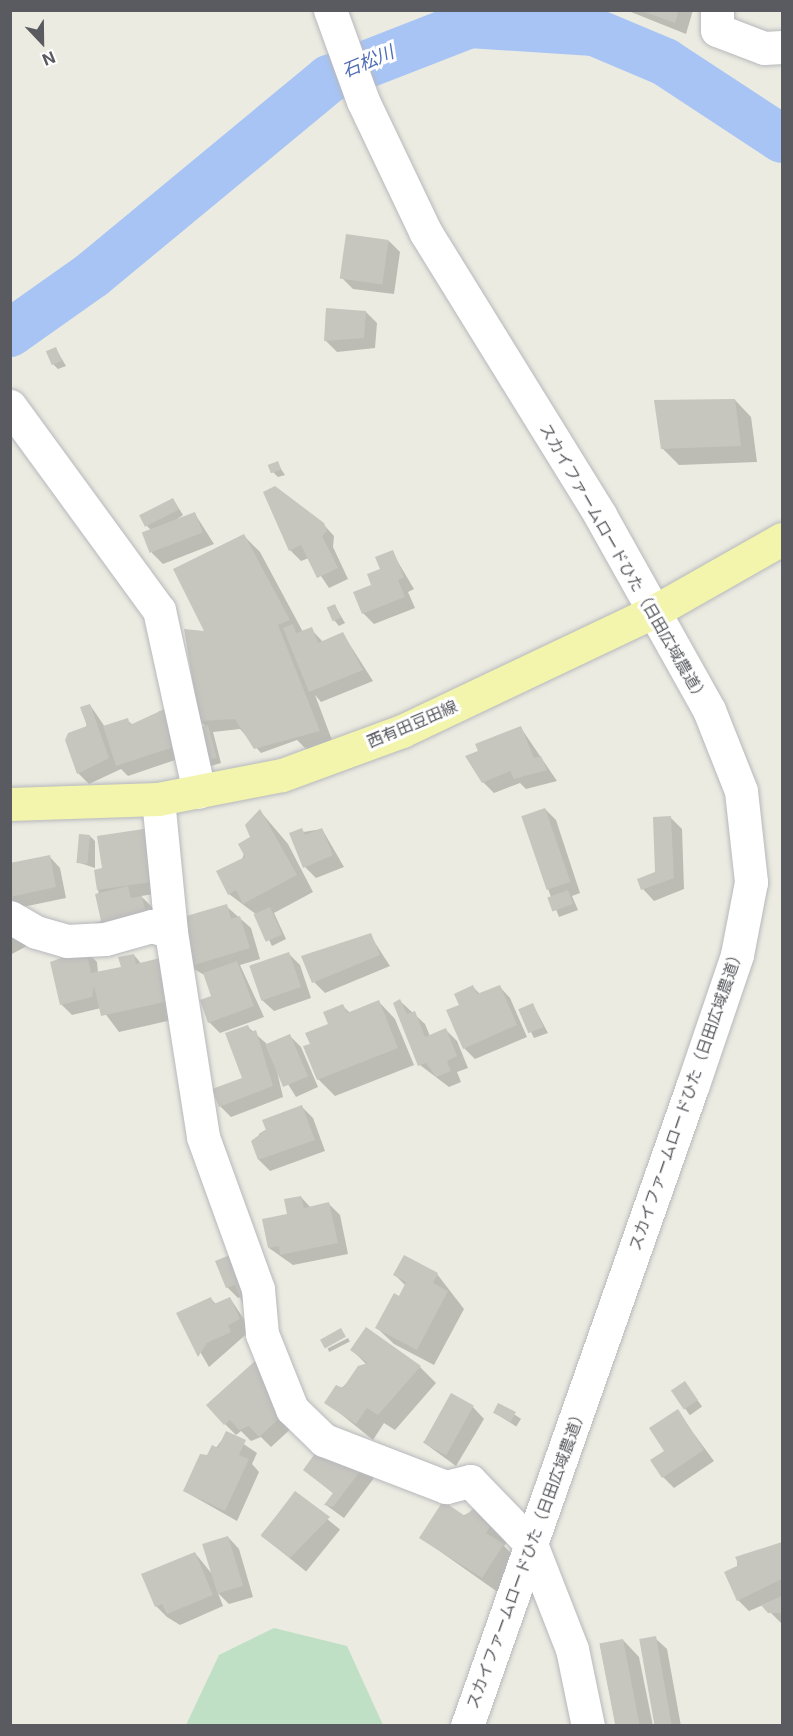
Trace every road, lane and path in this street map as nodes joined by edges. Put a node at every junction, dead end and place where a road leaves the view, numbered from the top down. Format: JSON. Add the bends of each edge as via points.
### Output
{"nodes":[{"id":1,"x":330,"y":10,"type":"edge"},
{"id":2,"x":717,"y":10,"type":"edge"},
{"id":3,"x":783,"y":47,"type":"edge"},
{"id":4,"x":10,"y":406,"type":"edge"},
{"id":5,"x":783,"y":539,"type":"edge"},
{"id":6,"x":654,"y":611,"type":"junction"},
{"id":7,"x":199,"y":792,"type":"junction"},
{"id":8,"x":158,"y":799,"type":"junction"},
{"id":9,"x":10,"y":804,"type":"edge"},
{"id":10,"x":10,"y":916,"type":"edge"},
{"id":11,"x":171,"y":932,"type":"junction"},
{"id":12,"x":531,"y":1544,"type":"junction"},
{"id":13,"x":467,"y":1725,"type":"edge"},
{"id":14,"x":588,"y":1725,"type":"edge"}],
"edges":[{"from":1,"to":6,"type":"street","name":"スカイファームロードひた（日田広域農道）","via":[[363,101],[426,233]]},
{"from":2,"to":3,"type":"street","via":[[717,30],[764,48]]},
{"from":4,"to":7,"type":"street","via":[[159,609]]},
{"from":5,"to":6,"type":"main road","name":"西有田豆田線"},
{"from":6,"to":7,"type":"main road","name":"西有田豆田線","via":[[402,730],[282,775]]},
{"from":6,"to":12,"type":"street","name":"スカイファームロードひた（日田広域農道）","via":[[709,710],[741,791],[751,882],[733,966]]},
{"from":7,"to":8,"type":"main road","name":"西有田豆田線"},
{"from":8,"to":9,"type":"main road","name":"西有田豆田線"},
{"from":8,"to":11,"type":"street"},
{"from":10,"to":11,"type":"street","via":[[36,932],[67,941],[105,939],[152,926]]},
{"from":11,"to":12,"type":"street","via":[[203,1137],[258,1289],[262,1334],[292,1409],[324,1440],[446,1487],[470,1481]]},
{"from":12,"to":13,"type":"street","name":"スカイファームロードひた（日田広域農道）"},
{"from":12,"to":14,"type":"street","via":[[572,1649]]}]}
